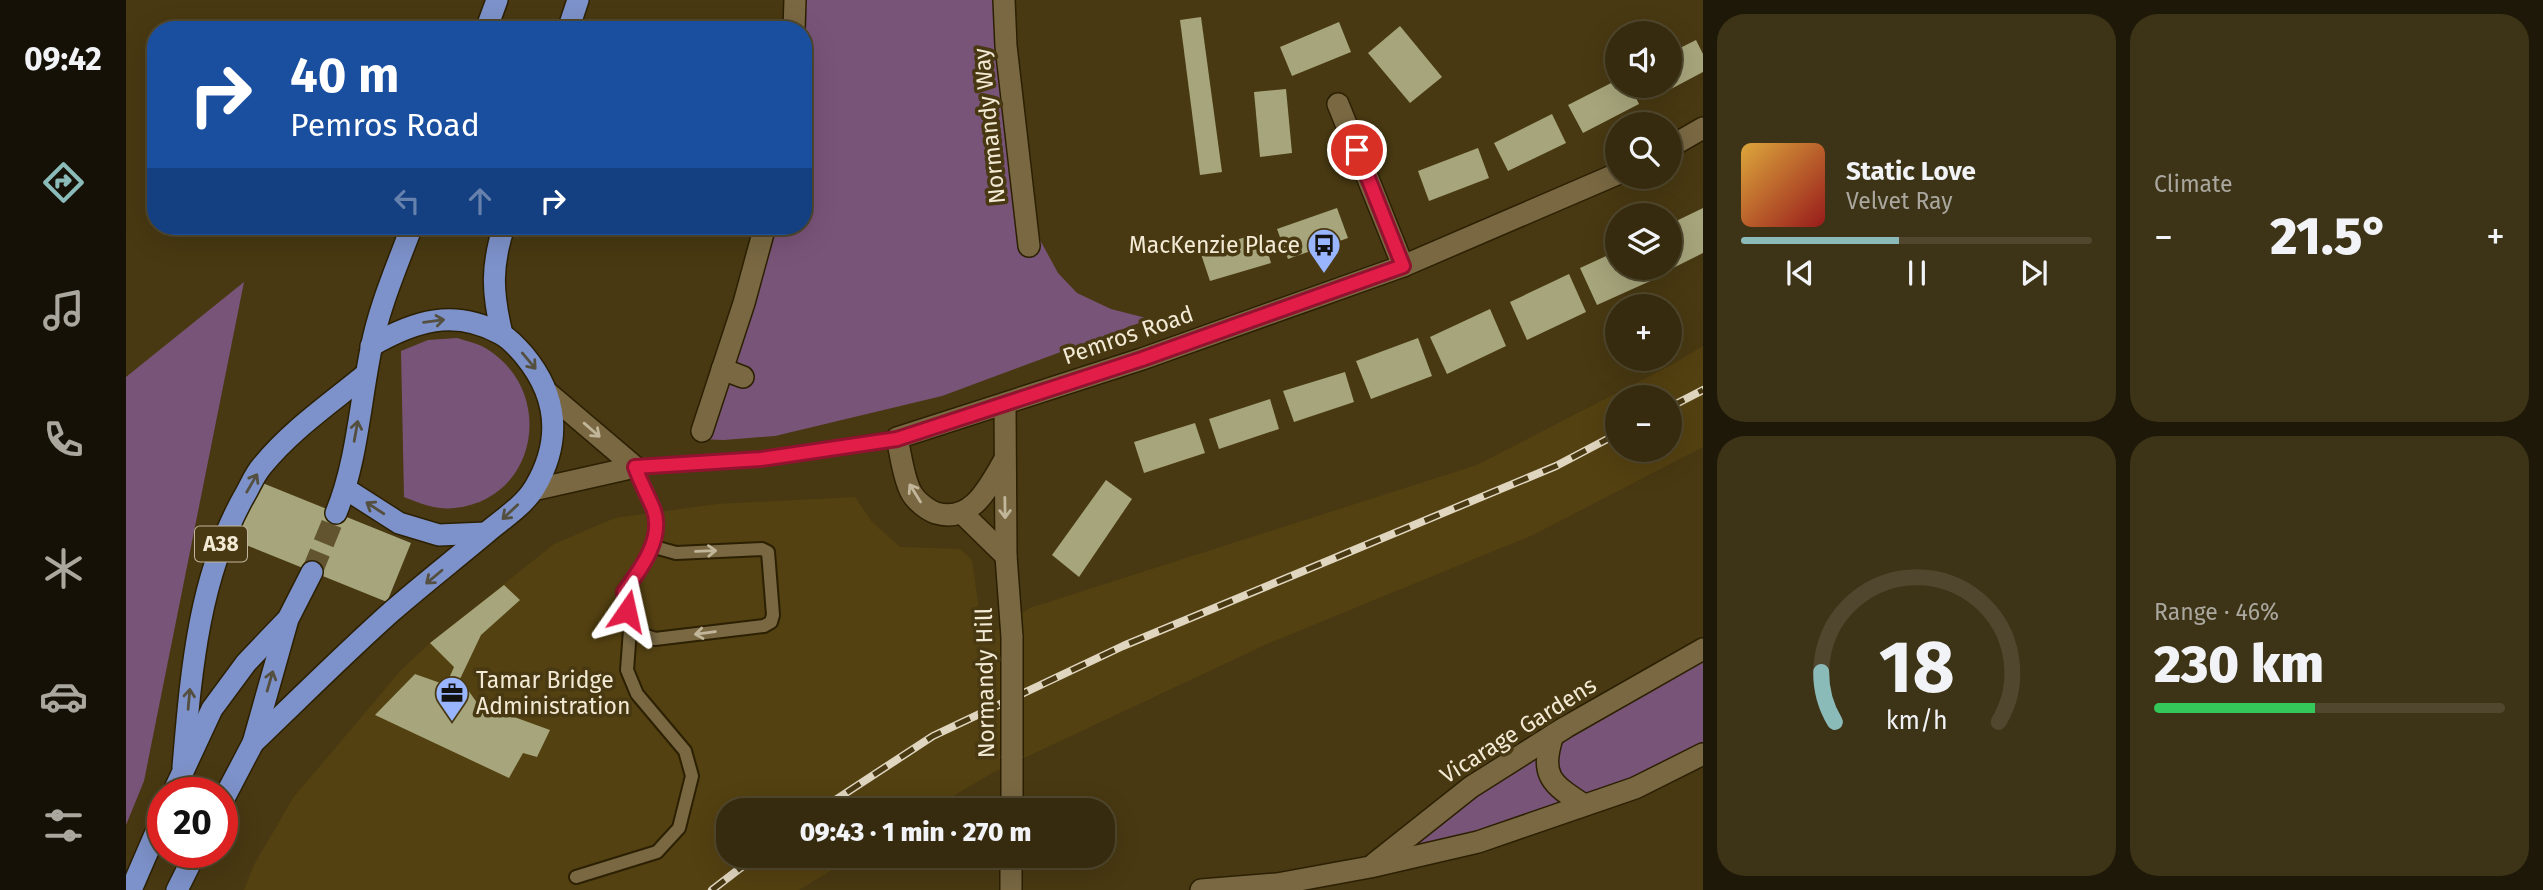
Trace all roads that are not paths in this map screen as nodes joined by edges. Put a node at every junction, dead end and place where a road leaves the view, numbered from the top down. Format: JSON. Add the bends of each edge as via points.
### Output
{"nodes":[{"id":1,"x":497,"y":0,"type":"edge"},
{"id":2,"x":578,"y":0,"type":"edge"},
{"id":3,"x":795,"y":0,"type":"edge"},
{"id":4,"x":1004,"y":0,"type":"edge"},
{"id":5,"x":489,"y":21,"type":"edge"},
{"id":6,"x":571,"y":21,"type":"edge"},
{"id":7,"x":794,"y":21,"type":"edge"},
{"id":8,"x":1338,"y":104,"type":"dead end"},
{"id":9,"x":1703,"y":128,"type":"edge"},
{"id":10,"x":1682,"y":140,"type":"edge"},
{"id":11,"x":1605,"y":179,"type":"edge"},
{"id":12,"x":409,"y":235,"type":"edge"},
{"id":13,"x":501,"y":235,"type":"edge"},
{"id":14,"x":763,"y":235,"type":"edge"},
{"id":15,"x":1029,"y":246,"type":"dead end"},
{"id":16,"x":1403,"y":266,"type":"junction"},
{"id":17,"x":502,"y":334,"type":"junction"},
{"id":18,"x":371,"y":346,"type":"junction"},
{"id":19,"x":722,"y":369,"type":"junction"},
{"id":20,"x":366,"y":374,"type":"junction"},
{"id":21,"x":743,"y":377,"type":"dead end"},
{"id":22,"x":548,"y":393,"type":"junction"},
{"id":23,"x":1004,"y":405,"type":"junction"},
{"id":24,"x":702,"y":431,"type":"dead end"},
{"id":25,"x":897,"y":439,"type":"junction"},
{"id":26,"x":1004,"y":461,"type":"junction"},
{"id":27,"x":635,"y":467,"type":"junction"},
{"id":28,"x":346,"y":489,"type":"junction"},
{"id":29,"x":533,"y":490,"type":"junction"},
{"id":30,"x":336,"y":513,"type":"tunnel mouth"},
{"id":31,"x":962,"y":513,"type":"junction"},
{"id":32,"x":486,"y":533,"type":"junction"},
{"id":33,"x":651,"y":546,"type":"junction"},
{"id":34,"x":1006,"y":555,"type":"junction"},
{"id":35,"x":312,"y":572,"type":"tunnel mouth"},
{"id":36,"x":288,"y":619,"type":"junction"},
{"id":37,"x":630,"y":629,"type":"junction"},
{"id":38,"x":1703,"y":649,"type":"edge"},
{"id":39,"x":1553,"y":735,"type":"junction"},
{"id":40,"x":253,"y":743,"type":"junction"},
{"id":41,"x":1703,"y":754,"type":"edge"},
{"id":42,"x":183,"y":767,"type":"junction"},
{"id":43,"x":179,"y":777,"type":"edge"},
{"id":44,"x":235,"y":777,"type":"edge"},
{"id":45,"x":1012,"y":798,"type":"edge"},
{"id":46,"x":1584,"y":805,"type":"junction"},
{"id":47,"x":147,"y":853,"type":"edge"},
{"id":48,"x":1370,"y":867,"type":"junction"},
{"id":49,"x":188,"y":868,"type":"edge"},
{"id":50,"x":1011,"y":868,"type":"edge"},
{"id":51,"x":576,"y":877,"type":"dead end"},
{"id":52,"x":135,"y":881,"type":"edge"},
{"id":53,"x":177,"y":888,"type":"edge"},
{"id":54,"x":1011,"y":890,"type":"edge"},
{"id":55,"x":1201,"y":890,"type":"edge"}],
"edges":[{"from":1,"to":5,"type":"highway"},
{"from":2,"to":6,"type":"highway"},
{"from":3,"to":7,"type":"street"},
{"from":4,"to":15,"type":"street","name":"Normandy Way"},
{"from":8,"to":16,"type":"street"},
{"from":9,"to":10,"type":"street"},
{"from":11,"to":16,"type":"street","name":"Pemros Road"},
{"from":12,"to":18,"type":"highway"},
{"from":13,"to":17,"type":"highway","via":[[493,282]]},
{"from":14,"to":19,"type":"street"},
{"from":16,"to":23,"type":"street","name":"Pemros Road"},
{"from":18,"to":17,"type":"highway","one_way":true,"via":[[399,330],[432,320],[463,320]]},
{"from":17,"to":22,"type":"highway","one_way":true,"via":[[536,370]]},
{"from":18,"to":20,"type":"highway"},
{"from":19,"to":21,"type":"street"},
{"from":19,"to":24,"type":"street"},
{"from":28,"to":20,"type":"highway","one_way":true},
{"from":42,"to":20,"type":"highway","number":"A38","one_way":true,"via":[[192,667],[205,602],[220,547],[237,509],[260,467]]},
{"from":22,"to":27,"type":"street","one_way":true},
{"from":22,"to":29,"type":"highway","via":[[554,426],[548,460]]},
{"from":23,"to":25,"type":"street","name":"Pemros Road"},
{"from":23,"to":26,"type":"street","name":"Normandy Hill"},
{"from":25,"to":27,"type":"lane","name":"Pemros Road","via":[[761,459]]},
{"from":31,"to":25,"type":"street","one_way":true,"via":[[929,511],[911,494]]},
{"from":26,"to":31,"type":"street","via":[[980,499]]},
{"from":26,"to":34,"type":"street","name":"Normandy Hill","one_way":true},
{"from":27,"to":29,"type":"street","name":"Pemros Road"},
{"from":27,"to":33,"type":"lane","via":[[654,510]]},
{"from":28,"to":30,"type":"highway"},
{"from":32,"to":28,"type":"highway","one_way":true,"via":[[439,535],[399,523]]},
{"from":29,"to":32,"type":"highway","one_way":true},
{"from":31,"to":34,"type":"street"},
{"from":32,"to":40,"type":"highway","number":"A38","one_way":true,"via":[[390,613]]},
{"from":33,"to":37,"type":"lane","via":[[624,592]]},
{"from":33,"to":37,"type":"lane","one_way":true,"via":[[676,552],[768,552],[773,615],[764,626],[655,639]]},
{"from":34,"to":45,"type":"street","name":"Normandy Hill","bridge":true,"via":[[1012,637]]},
{"from":35,"to":36,"type":"highway","number":"A38"},
{"from":40,"to":36,"type":"highway","number":"A38","one_way":true},
{"from":36,"to":42,"type":"highway","number":"A38","via":[[246,663],[212,709]]},
{"from":37,"to":51,"type":"lane","via":[[627,670],[637,694],[685,751],[692,776],[686,808],[680,828],[657,852]]},
{"from":38,"to":39,"type":"street","name":"Vicarage Gardens"},
{"from":39,"to":46,"type":"street","via":[[1546,765],[1550,779]]},
{"from":39,"to":48,"type":"street","name":"Vicarage Gardens","via":[[1471,787]]},
{"from":40,"to":44,"type":"highway","number":"A38"},
{"from":41,"to":46,"type":"street","name":"Vicarage Gardens","via":[[1635,788]]},
{"from":42,"to":43,"type":"highway","number":"A38"},
{"from":46,"to":48,"type":"street","name":"Vicarage Gardens","via":[[1478,842]]},
{"from":47,"to":52,"type":"highway"},
{"from":48,"to":55,"type":"street","name":"Vicarage Gardens","via":[[1277,884]]},
{"from":49,"to":53,"type":"highway"},
{"from":50,"to":54,"type":"street"}]}
